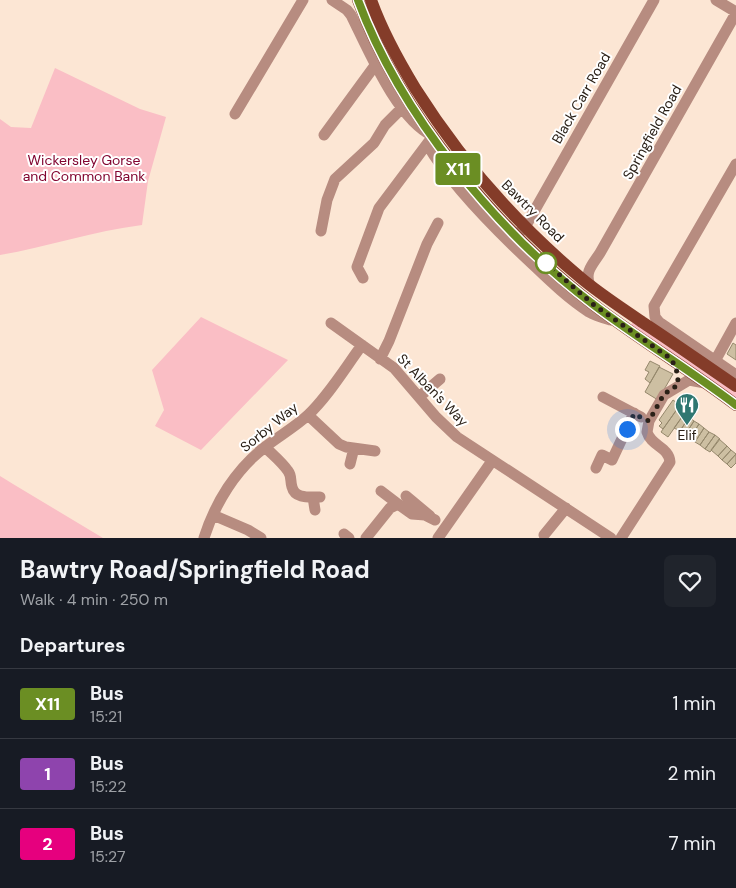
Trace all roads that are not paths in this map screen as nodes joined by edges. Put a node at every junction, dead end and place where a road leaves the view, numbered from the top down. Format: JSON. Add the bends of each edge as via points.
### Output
{"nodes":[{"id":1,"x":303,"y":0,"type":"edge"},
{"id":2,"x":332,"y":0,"type":"edge"},
{"id":3,"x":358,"y":0,"type":"edge"},
{"id":4,"x":371,"y":0,"type":"edge"},
{"id":5,"x":654,"y":0,"type":"edge"},
{"id":6,"x":716,"y":0,"type":"edge"},
{"id":7,"x":736,"y":12,"type":"edge"},
{"id":8,"x":376,"y":64,"type":"junction"},
{"id":9,"x":402,"y":108,"type":"junction"},
{"id":10,"x":235,"y":114,"type":"dead end"},
{"id":11,"x":324,"y":135,"type":"dead end"},
{"id":12,"x":430,"y":140,"type":"junction"},
{"id":13,"x":736,"y":164,"type":"edge"},
{"id":14,"x":534,"y":210,"type":"junction"},
{"id":15,"x":505,"y":211,"type":"junction"},
{"id":16,"x":438,"y":223,"type":"dead end"},
{"id":17,"x":321,"y":231,"type":"dead end"},
{"id":18,"x":521,"y":231,"type":"junction"},
{"id":19,"x":592,"y":265,"type":"junction"},
{"id":20,"x":568,"y":267,"type":"junction"},
{"id":21,"x":363,"y":278,"type":"dead end"},
{"id":22,"x":590,"y":286,"type":"junction"},
{"id":23,"x":618,"y":321,"type":"junction"},
{"id":24,"x":331,"y":323,"type":"dead end"},
{"id":25,"x":736,"y":323,"type":"edge"},
{"id":26,"x":362,"y":345,"type":"junction"},
{"id":27,"x":670,"y":358,"type":"junction"},
{"id":28,"x":380,"y":359,"type":"junction"},
{"id":29,"x":715,"y":361,"type":"junction"},
{"id":30,"x":736,"y":376,"type":"edge"},
{"id":31,"x":440,"y":379,"type":"dead end"},
{"id":32,"x":705,"y":383,"type":"junction"},
{"id":33,"x":678,"y":385,"type":"junction"},
{"id":34,"x":736,"y":386,"type":"edge"},
{"id":35,"x":419,"y":397,"type":"junction"},
{"id":36,"x":603,"y":397,"type":"dead end"},
{"id":37,"x":736,"y":405,"type":"edge"},
{"id":38,"x":634,"y":414,"type":"junction"},
{"id":39,"x":308,"y":415,"type":"junction"},
{"id":40,"x":649,"y":421,"type":"junction"},
{"id":41,"x":265,"y":447,"type":"junction"},
{"id":42,"x":354,"y":448,"type":"junction"},
{"id":43,"x":375,"y":451,"type":"dead end"},
{"id":44,"x":492,"y":461,"type":"junction"},
{"id":45,"x":350,"y":464,"type":"dead end"},
{"id":46,"x":596,"y":468,"type":"dead end"},
{"id":47,"x":381,"y":491,"type":"dead end"},
{"id":48,"x":402,"y":500,"type":"junction"},
{"id":49,"x":566,"y":508,"type":"junction"},
{"id":50,"x":315,"y":510,"type":"dead end"},
{"id":51,"x":213,"y":515,"type":"junction"},
{"id":52,"x":442,"y":533,"type":"edge"},
{"id":53,"x":543,"y":534,"type":"edge"},
{"id":54,"x":204,"y":538,"type":"edge"},
{"id":55,"x":261,"y":538,"type":"edge"},
{"id":56,"x":366,"y":538,"type":"edge"},
{"id":57,"x":610,"y":538,"type":"edge"},
{"id":58,"x":621,"y":538,"type":"edge"}],
"edges":[{"from":1,"to":10,"type":"street"},
{"from":2,"to":8,"type":"street","name":"Bawtry Road","via":[[351,15]]},
{"from":3,"to":12,"type":"main road","name":"Bawtry Road","via":[[368,26]]},
{"from":4,"to":15,"type":"main road","name":"Bawtry Road","via":[[403,68],[428,108]]},
{"from":5,"to":14,"type":"street","name":"Black Carr Road"},
{"from":6,"to":7,"type":"street"},
{"from":7,"to":19,"type":"street","name":"Springfield Road"},
{"from":8,"to":9,"type":"street","name":"Bawtry Road"},
{"from":8,"to":11,"type":"street"},
{"from":9,"to":12,"type":"street","name":"Bawtry Road"},
{"from":9,"to":17,"type":"street","via":[[385,125],[374,143],[335,179]]},
{"from":12,"to":15,"type":"main road","name":"Bawtry Road","via":[[469,183]]},
{"from":12,"to":21,"type":"street","via":[[380,208],[357,267]]},
{"from":12,"to":23,"type":"street","name":"Bawtry Road","via":[[447,173],[496,229],[542,274],[592,314]]},
{"from":13,"to":29,"type":"street","via":[[654,306],[655,318],[659,322]]},
{"from":14,"to":15,"type":"street"},
{"from":14,"to":18,"type":"street","name":"Black Carr Road"},
{"from":15,"to":18,"type":"main road","name":"Bawtry Road"},
{"from":16,"to":28,"type":"street"},
{"from":18,"to":20,"type":"main road","name":"Bawtry Road"},
{"from":18,"to":23,"type":"main road","name":"Bawtry Road","via":[[568,283]]},
{"from":19,"to":20,"type":"street","via":[[578,269]]},
{"from":19,"to":22,"type":"street","name":"Springfield Road","via":[[588,273]]},
{"from":20,"to":22,"type":"main road","name":"Bawtry Road"},
{"from":22,"to":34,"type":"main road","name":"Bawtry Road"},
{"from":23,"to":27,"type":"main road","name":"Bawtry Road"},
{"from":24,"to":26,"type":"street","name":"St Alban's Way"},
{"from":25,"to":29,"type":"street"},
{"from":26,"to":28,"type":"street","name":"St Alban's Way"},
{"from":26,"to":39,"type":"street","name":"Sorby Way"},
{"from":27,"to":32,"type":"main road","name":"Bawtry Road"},
{"from":27,"to":33,"type":"street","via":[[677,370]]},
{"from":28,"to":35,"type":"street","name":"St Alban's Way","via":[[394,368]]},
{"from":29,"to":30,"type":"street"},
{"from":31,"to":35,"type":"street"},
{"from":32,"to":33,"type":"street","via":[[689,380]]},
{"from":32,"to":37,"type":"main road","name":"Bawtry Road"},
{"from":33,"to":40,"type":"street","via":[[664,394]]},
{"from":35,"to":44,"type":"street","name":"St Alban's Way","via":[[447,429]]},
{"from":36,"to":38,"type":"street"},
{"from":38,"to":40,"type":"street"},
{"from":38,"to":46,"type":"street","via":[[612,460],[602,455]]},
{"from":39,"to":41,"type":"street","name":"Sorby Way"},
{"from":39,"to":42,"type":"street","via":[[332,439],[346,448]]},
{"from":40,"to":58,"type":"street","via":[[648,436],[667,452],[670,462]]},
{"from":41,"to":50,"type":"street","via":[[288,472],[295,492],[303,497],[316,497]]},
{"from":41,"to":51,"type":"street","name":"Sorby Way","via":[[237,474]]},
{"from":42,"to":43,"type":"street"},
{"from":42,"to":45,"type":"street"},
{"from":44,"to":49,"type":"street","name":"St Alban's Way"},
{"from":44,"to":52,"type":"street"},
{"from":47,"to":48,"type":"street"},
{"from":48,"to":52,"type":"street","via":[[435,520]]},
{"from":48,"to":56,"type":"street","via":[[390,508]]},
{"from":49,"to":53,"type":"street"},
{"from":49,"to":57,"type":"street","name":"St Alban's Way"},
{"from":51,"to":54,"type":"street","name":"Sorby Way"},
{"from":51,"to":55,"type":"street"}]}
